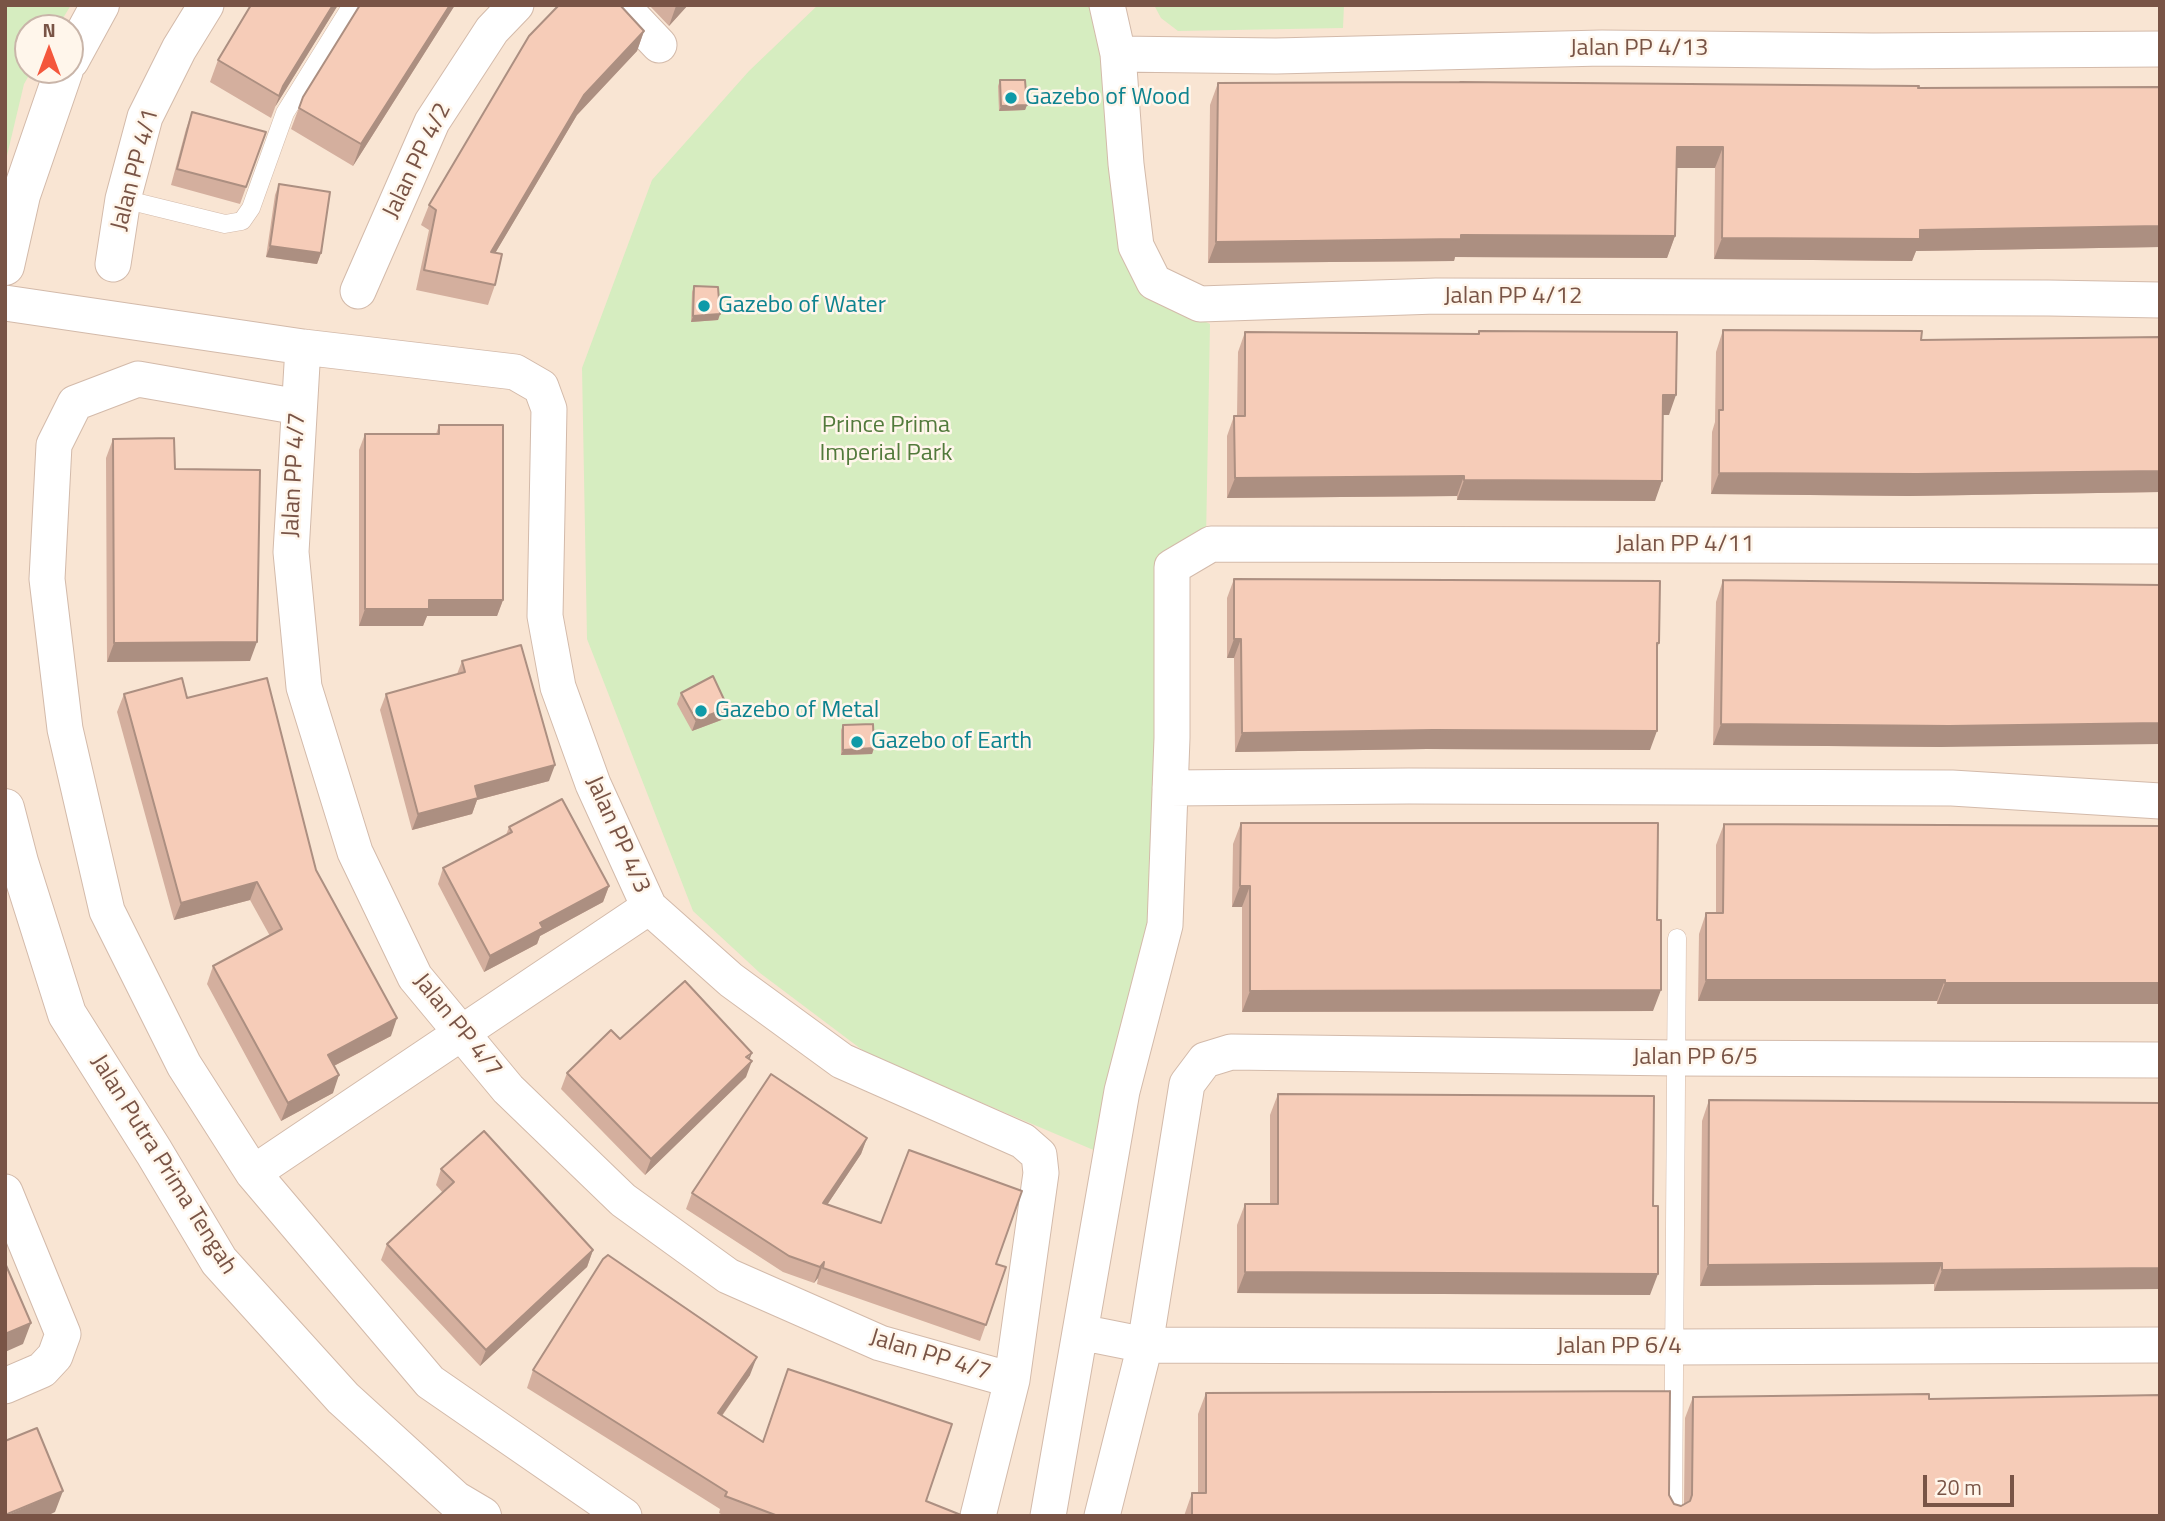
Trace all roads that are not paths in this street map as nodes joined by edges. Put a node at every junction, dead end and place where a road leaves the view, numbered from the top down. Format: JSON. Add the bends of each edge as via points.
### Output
{"nodes":[{"id":1,"x":100,"y":5,"type":"edge"},
{"id":2,"x":206,"y":5,"type":"edge"},
{"id":3,"x":352,"y":5,"type":"edge"},
{"id":4,"x":516,"y":5,"type":"edge"},
{"id":5,"x":621,"y":5,"type":"edge"},
{"id":6,"x":1107,"y":5,"type":"edge"},
{"id":7,"x":84,"y":34,"type":"edge"},
{"id":8,"x":659,"y":45,"type":"dead end"},
{"id":9,"x":2160,"y":49,"type":"edge"},
{"id":10,"x":1118,"y":54,"type":"junction"},
{"id":11,"x":59,"y":84,"type":"edge"},
{"id":12,"x":123,"y":199,"type":"junction"},
{"id":13,"x":113,"y":264,"type":"dead end"},
{"id":14,"x":5,"y":267,"type":"edge"},
{"id":15,"x":358,"y":291,"type":"dead end"},
{"id":16,"x":2160,"y":300,"type":"edge"},
{"id":17,"x":5,"y":303,"type":"edge"},
{"id":18,"x":303,"y":347,"type":"junction"},
{"id":19,"x":299,"y":407,"type":"junction"},
{"id":20,"x":2160,"y":546,"type":"edge"},
{"id":21,"x":1170,"y":788,"type":"junction"},
{"id":22,"x":2160,"y":801,"type":"edge"},
{"id":23,"x":5,"y":808,"type":"edge"},
{"id":24,"x":649,"y":907,"type":"junction"},
{"id":25,"x":1677,"y":938,"type":"dead end"},
{"id":26,"x":461,"y":1031,"type":"junction"},
{"id":27,"x":1676,"y":1058,"type":"junction"},
{"id":28,"x":2160,"y":1060,"type":"edge"},
{"id":29,"x":253,"y":1173,"type":"junction"},
{"id":30,"x":5,"y":1192,"type":"edge"},
{"id":31,"x":1080,"y":1332,"type":"junction"},
{"id":32,"x":1145,"y":1345,"type":"junction"},
{"id":33,"x":2160,"y":1345,"type":"edge"},
{"id":34,"x":1674,"y":1348,"type":"junction"},
{"id":35,"x":1012,"y":1380,"type":"junction"},
{"id":36,"x":5,"y":1386,"type":"edge"},
{"id":37,"x":482,"y":1516,"type":"edge"},
{"id":38,"x":624,"y":1516,"type":"edge"},
{"id":39,"x":978,"y":1516,"type":"edge"},
{"id":40,"x":1048,"y":1516,"type":"edge"},
{"id":41,"x":1102,"y":1516,"type":"edge"},
{"id":42,"x":1673,"y":1516,"type":"edge"}],
"edges":[{"from":1,"to":7,"type":"street"},
{"from":2,"to":12,"type":"street","name":"Jalan PP 4/1","via":[[145,117]]},
{"from":3,"to":12,"type":"lane","via":[[285,113],[242,221],[225,224]]},
{"from":4,"to":15,"type":"street","name":"Jalan PP 4/2","via":[[492,30],[432,122]]},
{"from":5,"to":8,"type":"street"},
{"from":6,"to":10,"type":"street","name":"Jalan PP 4/12"},
{"from":9,"to":10,"type":"street","name":"Jalan PP 4/13","via":[[1602,48],[1276,56]]},
{"from":10,"to":16,"type":"street","name":"Jalan PP 4/12","via":[[1136,246],[1154,282],[1200,304],[1436,296]]},
{"from":11,"to":14,"type":"street","via":[[21,195]]},
{"from":12,"to":13,"type":"street","name":"Jalan PP 4/1"},
{"from":17,"to":18,"type":"street"},
{"from":18,"to":19,"type":"street","name":"Jalan PP 4/7"},
{"from":18,"to":24,"type":"street","name":"Jalan PP 4/3","via":[[516,372],[541,387],[549,409],[545,616],[558,687],[593,784]]},
{"from":19,"to":26,"type":"street","name":"Jalan PP 4/7","via":[[291,552],[304,687],[355,852],[415,977]]},
{"from":19,"to":29,"type":"street","via":[[138,379],[75,403],[54,445],[47,579],[65,729],[107,911],[184,1065]]},
{"from":20,"to":21,"type":"street","name":"Jalan PP 4/11","via":[[1211,544],[1172,567]]},
{"from":21,"to":22,"type":"street","via":[[1952,788]]},
{"from":21,"to":31,"type":"street","via":[[1165,925],[1122,1091]]},
{"from":23,"to":37,"type":"street","name":"Jalan Putra Prima Tengah","via":[[68,1014],[219,1261],[342,1398],[455,1500]]},
{"from":24,"to":26,"type":"street"},
{"from":24,"to":35,"type":"street","name":"Jalan PP 4/3","via":[[731,980],[842,1061],[1023,1141],[1039,1155],[1041,1173]]},
{"from":25,"to":27,"type":"lane"},
{"from":26,"to":29,"type":"street"},
{"from":26,"to":35,"type":"street","name":"Jalan PP 4/7","via":[[508,1089],[623,1200],[728,1276],[880,1343]]},
{"from":27,"to":28,"type":"street","name":"Jalan PP 6/5"},
{"from":27,"to":32,"type":"street","name":"Jalan PP 6/5","via":[[1231,1052],[1205,1060],[1187,1084]]},
{"from":27,"to":34,"type":"lane"},
{"from":29,"to":38,"type":"street","via":[[430,1382]]},
{"from":30,"to":36,"type":"street","via":[[64,1334],[55,1356],[42,1370]]},
{"from":31,"to":32,"type":"street","name":"Jalan PP 6/4"},
{"from":31,"to":40,"type":"street"},
{"from":32,"to":34,"type":"street","name":"Jalan PP 6/4"},
{"from":32,"to":41,"type":"street"},
{"from":33,"to":34,"type":"street","name":"Jalan PP 6/4"},
{"from":34,"to":42,"type":"lane"},
{"from":35,"to":39,"type":"street"}]}
